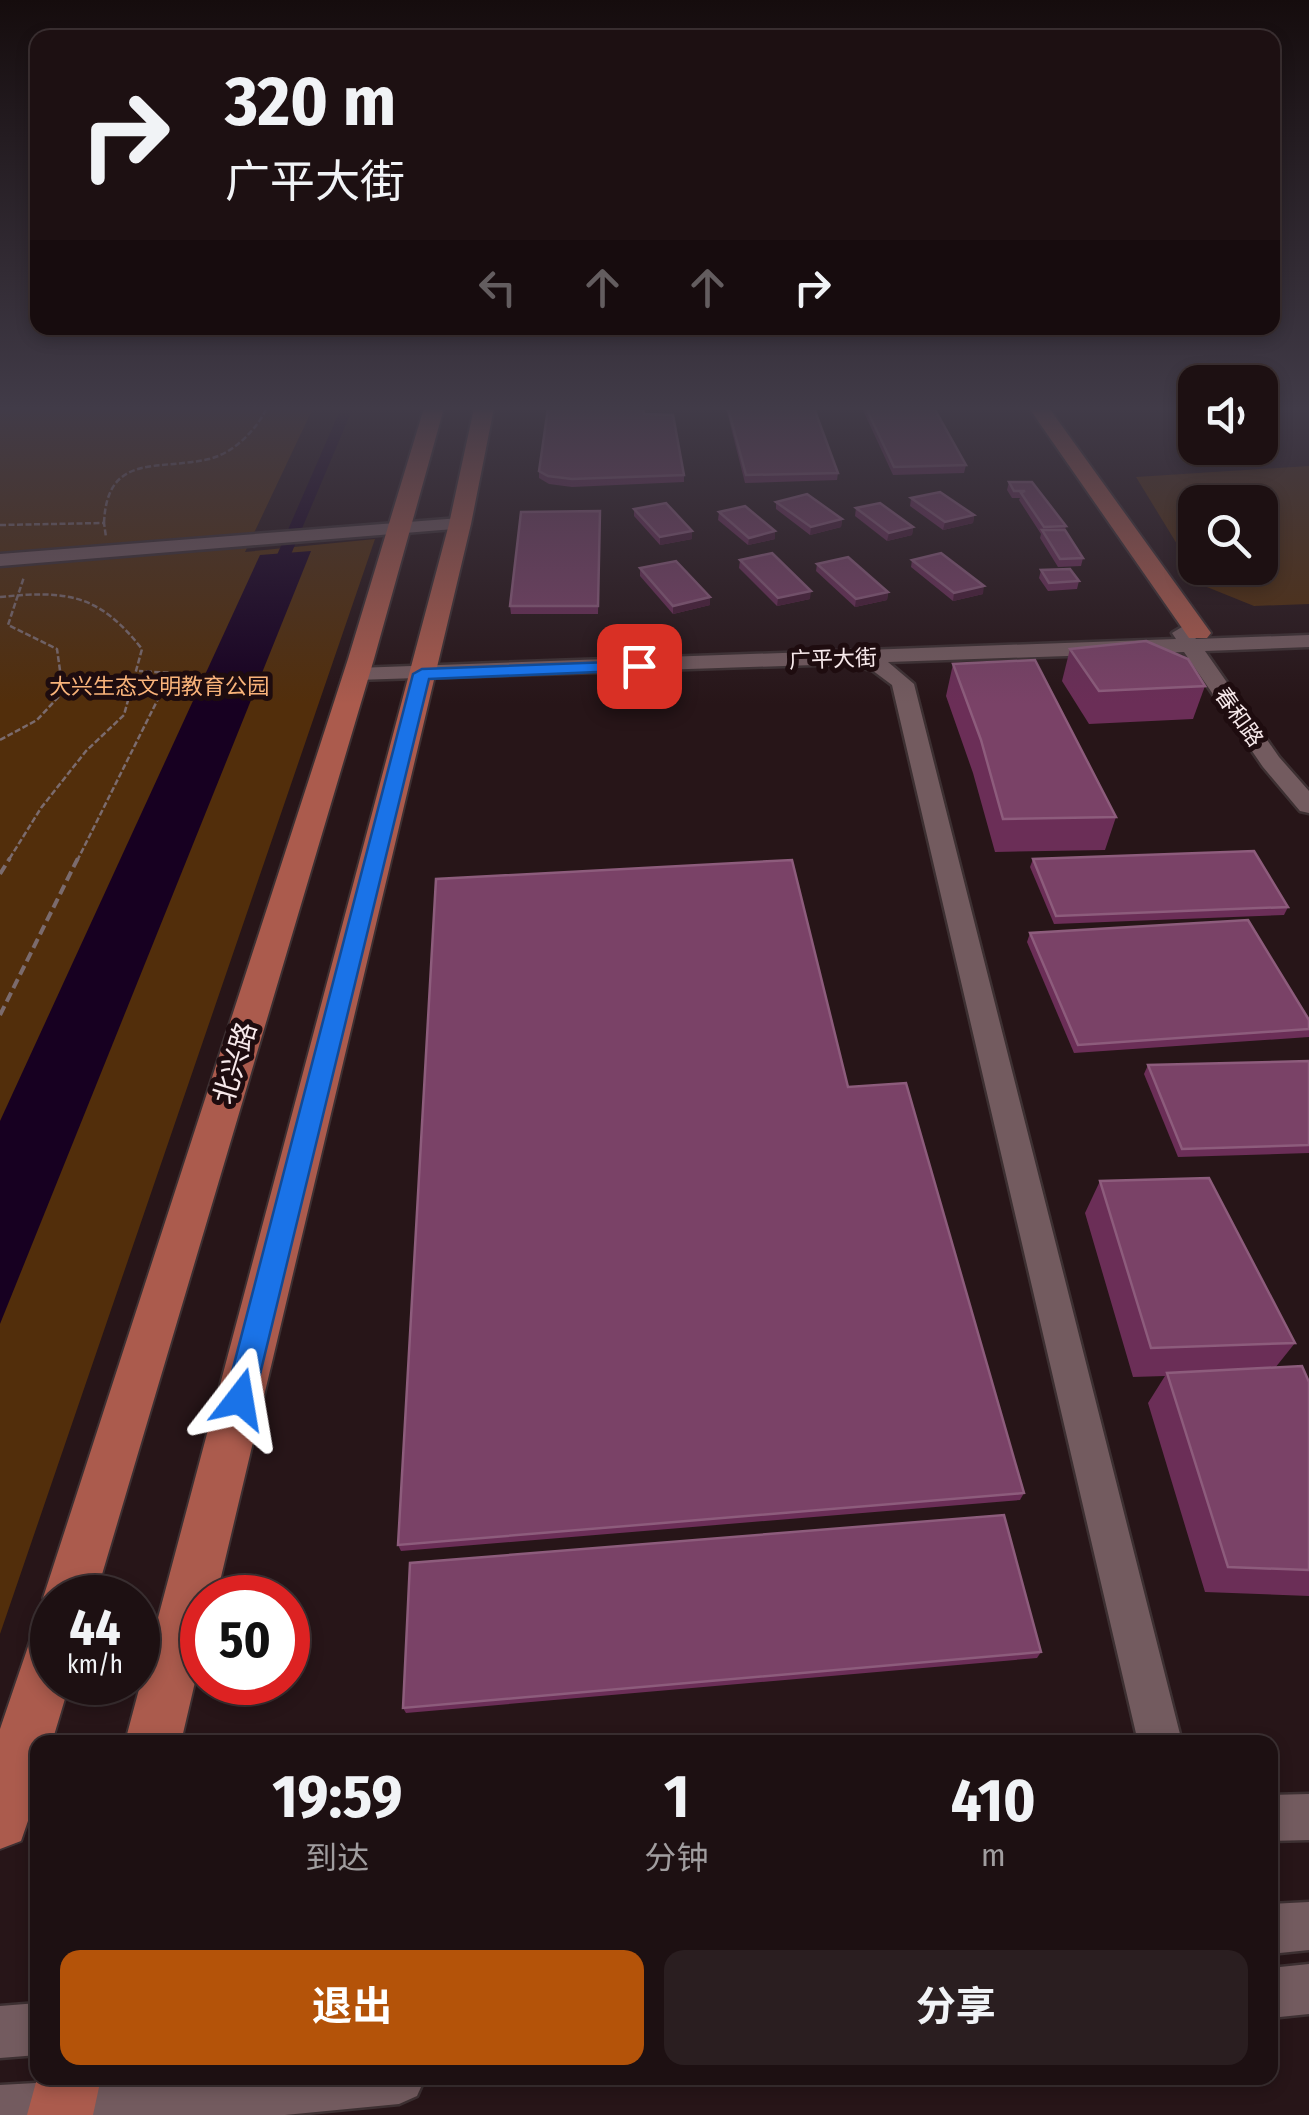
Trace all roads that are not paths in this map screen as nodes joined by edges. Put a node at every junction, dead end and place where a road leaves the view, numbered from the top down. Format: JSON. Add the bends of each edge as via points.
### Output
{"nodes":[{"id":1,"x":397,"y":507,"type":"edge"},
{"id":2,"x":464,"y":507,"type":"edge"},
{"id":3,"x":1097,"y":507,"type":"edge"},
{"id":4,"x":1105,"y":507,"type":"edge"},
{"id":5,"x":460,"y":524,"type":"junction"},
{"id":6,"x":389,"y":529,"type":"junction"},
{"id":7,"x":0,"y":560,"type":"edge"},
{"id":8,"x":1309,"y":628,"type":"edge"},
{"id":9,"x":1194,"y":639,"type":"junction"},
{"id":10,"x":1309,"y":641,"type":"edge"},
{"id":11,"x":928,"y":656,"type":"junction"},
{"id":12,"x":850,"y":659,"type":"junction"},
{"id":13,"x":359,"y":667,"type":"junction"},
{"id":14,"x":423,"y":667,"type":"junction"},
{"id":15,"x":903,"y":684,"type":"junction"},
{"id":16,"x":1306,"y":801,"type":"edge"},
{"id":17,"x":76,"y":1575,"type":"edge"},
{"id":18,"x":35,"y":1705,"type":"edge"},
{"id":19,"x":156,"y":1735,"type":"edge"},
{"id":20,"x":1158,"y":1735,"type":"edge"},
{"id":21,"x":1309,"y":1817,"type":"edge"},
{"id":22,"x":1278,"y":1818,"type":"edge"},
{"id":23,"x":0,"y":1820,"type":"edge"},
{"id":24,"x":1309,"y":1926,"type":"edge"},
{"id":25,"x":1278,"y":1928,"type":"edge"},
{"id":26,"x":1309,"y":1989,"type":"edge"},
{"id":27,"x":1278,"y":1992,"type":"edge"},
{"id":28,"x":30,"y":2030,"type":"edge"},
{"id":29,"x":0,"y":2032,"type":"edge"},
{"id":30,"x":304,"y":2085,"type":"edge"},
{"id":31,"x":48,"y":2104,"type":"edge"}],
"edges":[{"from":1,"to":6,"type":"main road","name":"北兴路"},
{"from":2,"to":5,"type":"main road"},
{"from":3,"to":9,"type":"main road"},
{"from":4,"to":9,"type":"main road"},
{"from":5,"to":6,"type":"street"},
{"from":5,"to":14,"type":"main road"},
{"from":6,"to":7,"type":"street"},
{"from":6,"to":13,"type":"main road","name":"北兴路"},
{"from":8,"to":9,"type":"street","name":"广平大街"},
{"from":9,"to":10,"type":"street","name":"广平大街"},
{"from":9,"to":11,"type":"street","name":"广平大街"},
{"from":9,"to":14,"type":"street","name":"广平大街"},
{"from":9,"to":16,"type":"street","name":"春和路","via":[[1270,762]]},
{"from":11,"to":12,"type":"street","name":"广平大街"},
{"from":11,"to":15,"type":"street","via":[[910,664]]},
{"from":12,"to":14,"type":"street","name":"广平大街"},
{"from":12,"to":15,"type":"street","via":[[895,673]]},
{"from":13,"to":14,"type":"street","name":"广平大街"},
{"from":13,"to":17,"type":"main road","name":"北兴路"},
{"from":14,"to":19,"type":"main road"},
{"from":15,"to":20,"type":"street"},
{"from":18,"to":23,"type":"main road"},
{"from":21,"to":22,"type":"street"},
{"from":24,"to":25,"type":"street"},
{"from":26,"to":27,"type":"street"},
{"from":28,"to":29,"type":"street"},
{"from":30,"to":31,"type":"street"}]}
